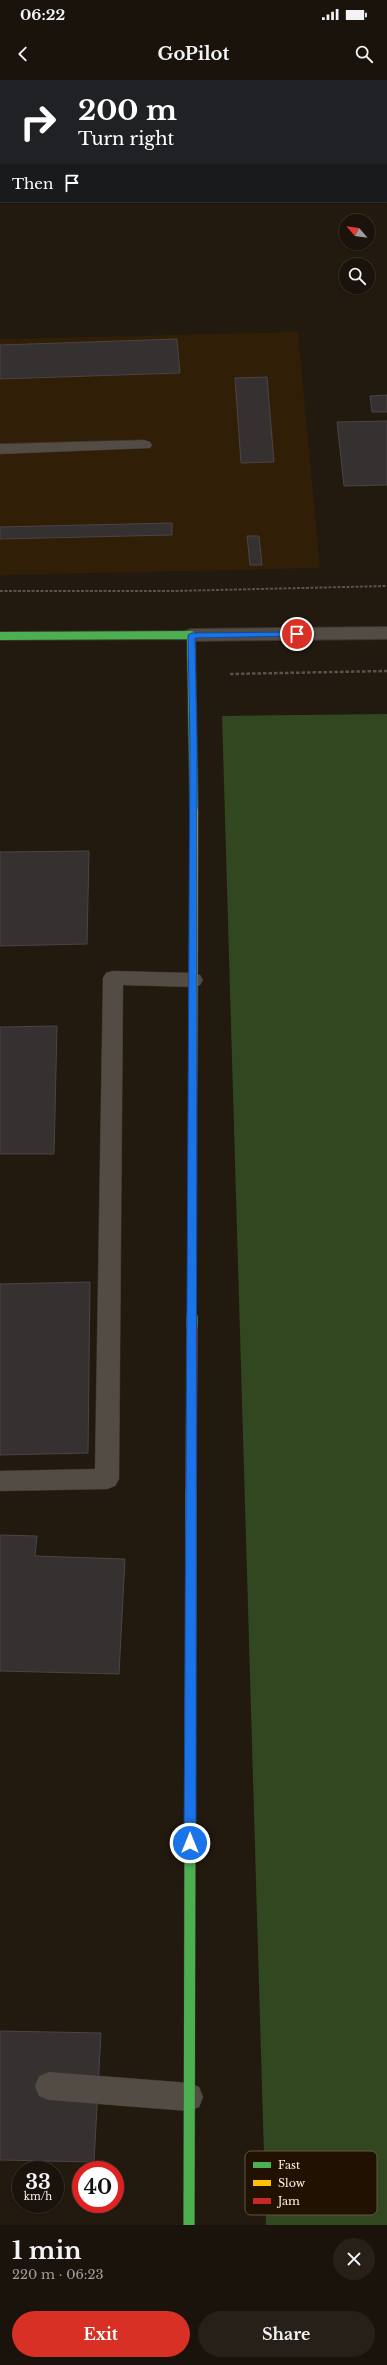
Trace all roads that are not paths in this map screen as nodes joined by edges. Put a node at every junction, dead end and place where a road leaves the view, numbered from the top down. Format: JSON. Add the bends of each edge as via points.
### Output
{"nodes":[{"id":1,"x":144,"y":445,"type":"dead end"},
{"id":2,"x":0,"y":449,"type":"edge"},
{"id":3,"x":387,"y":633,"type":"edge"},
{"id":4,"x":192,"y":635,"type":"junction"},
{"id":5,"x":0,"y":636,"type":"edge"},
{"id":6,"x":193,"y":980,"type":"junction"},
{"id":7,"x":0,"y":1481,"type":"edge"},
{"id":8,"x":49,"y":2086,"type":"dead end"},
{"id":9,"x":189,"y":2097,"type":"junction"},
{"id":10,"x":189,"y":2225,"type":"edge"}],
"edges":[{"from":1,"to":2,"type":"lane"},
{"from":3,"to":4,"type":"street"},
{"from":4,"to":5,"type":"street"},
{"from":4,"to":6,"type":"street"},
{"from":6,"to":7,"type":"lane","via":[[113,978],[107,1479]]},
{"from":6,"to":9,"type":"street"},
{"from":8,"to":9,"type":"lane"},
{"from":9,"to":10,"type":"street"}]}
